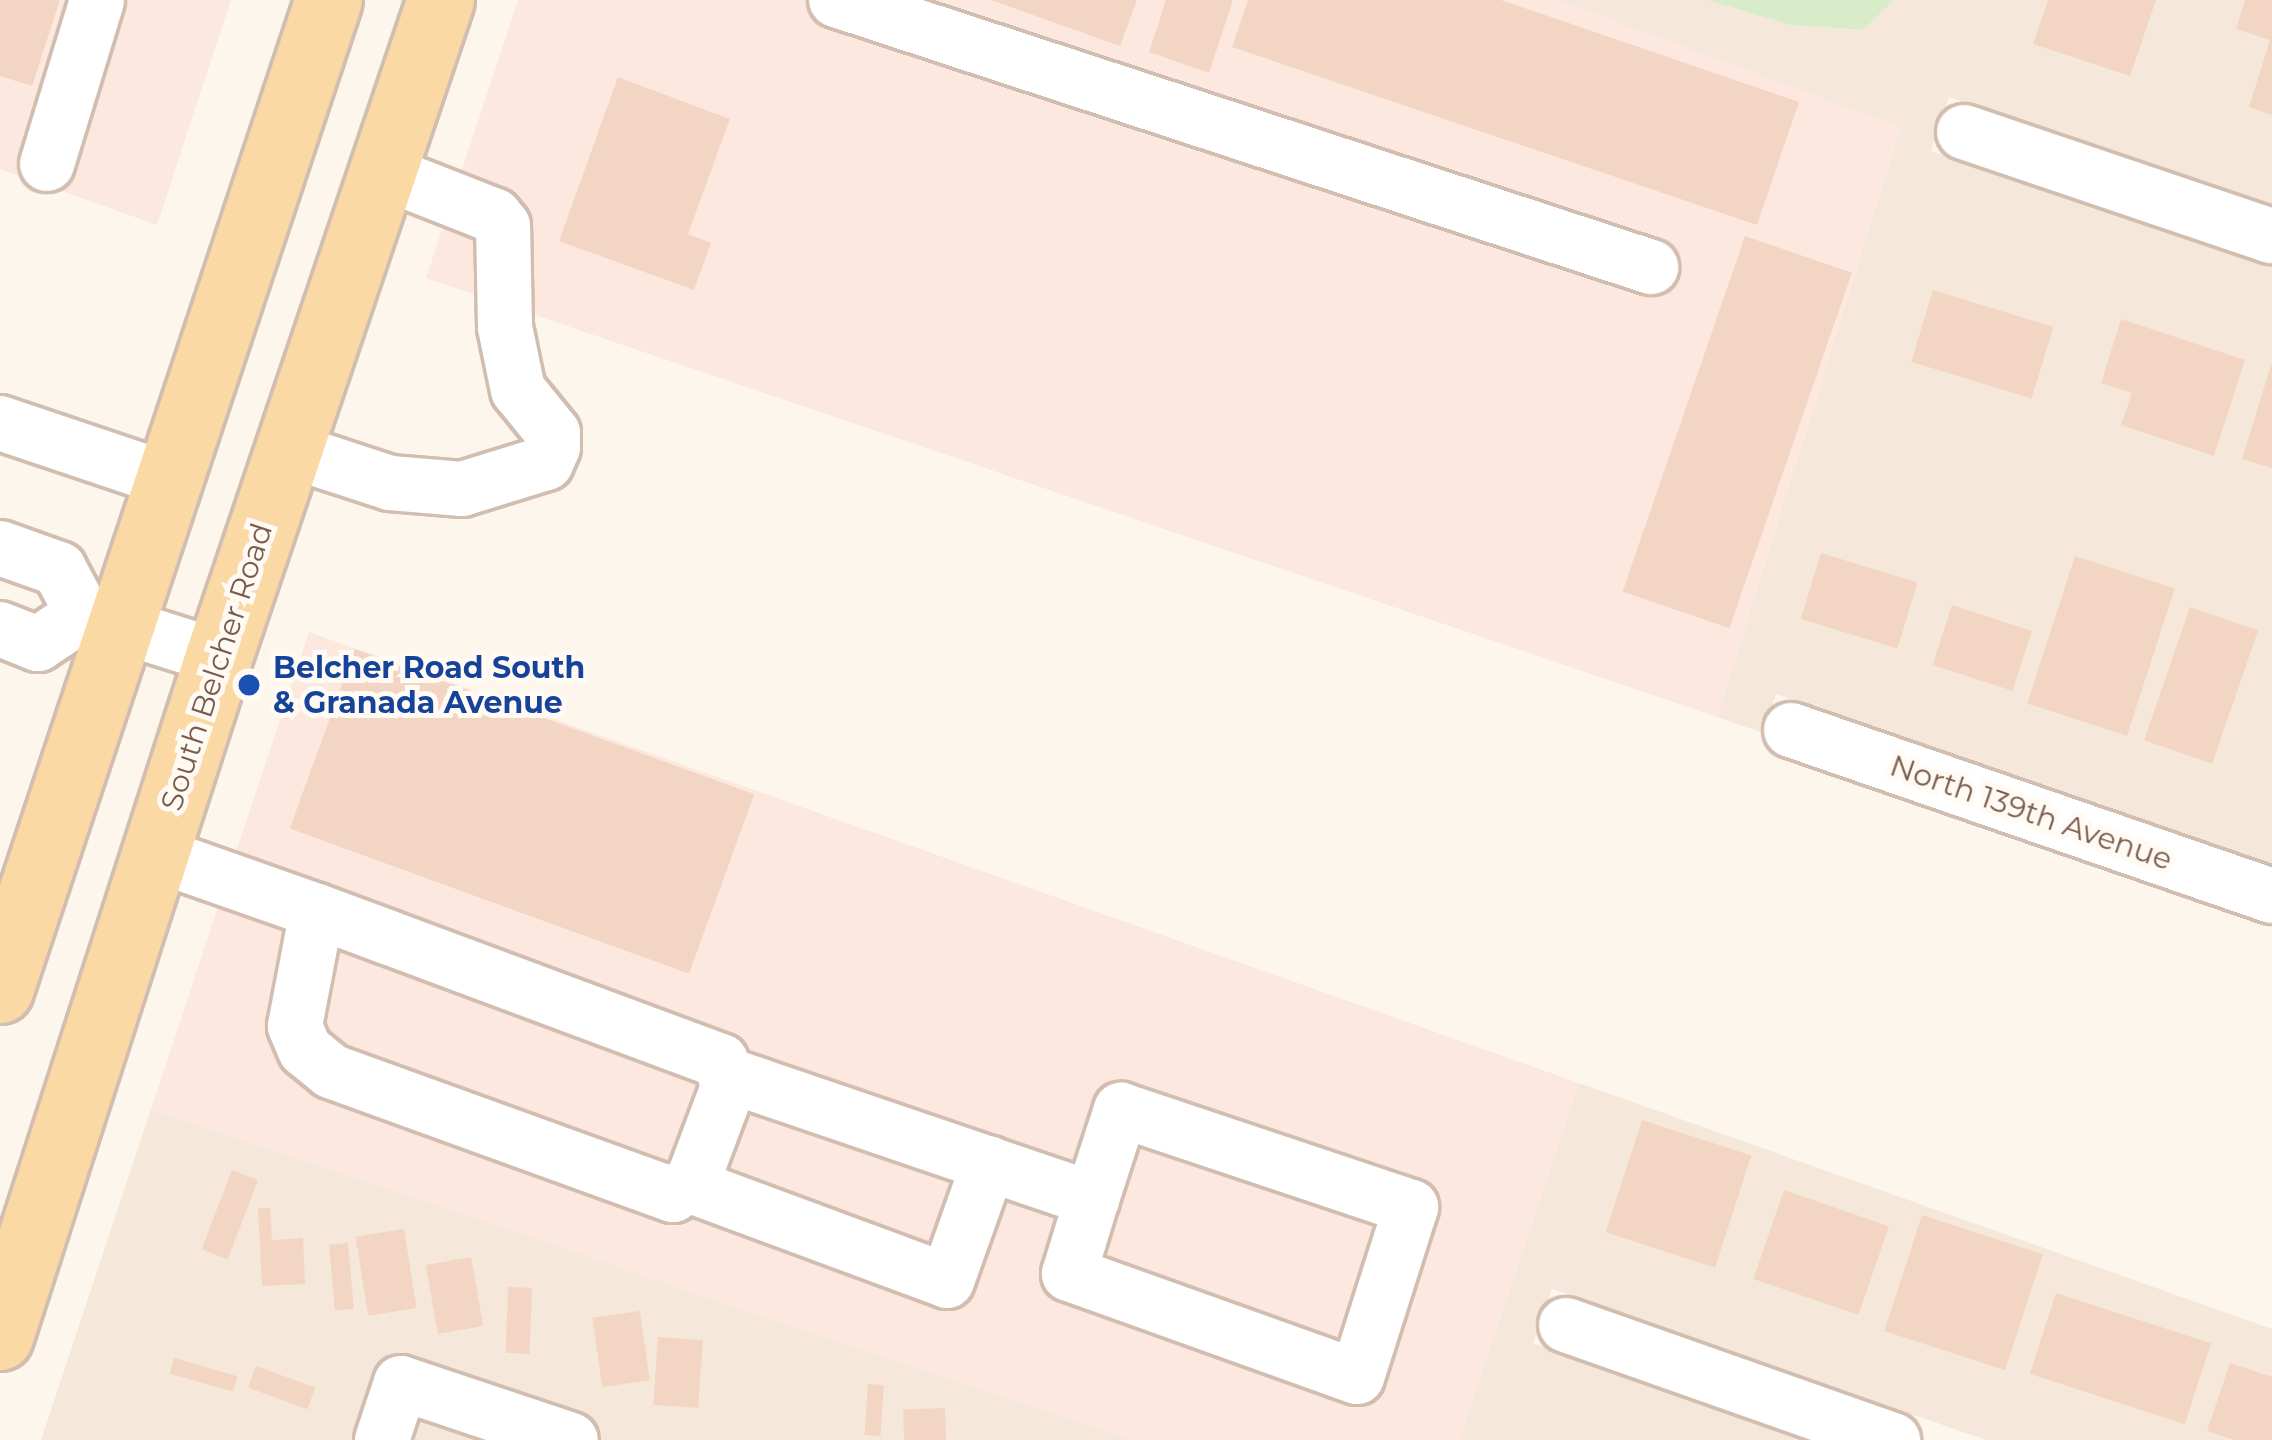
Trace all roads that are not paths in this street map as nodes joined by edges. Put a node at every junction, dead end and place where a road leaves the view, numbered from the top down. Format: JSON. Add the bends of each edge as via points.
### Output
{"nodes":[{"id":1,"x":97,"y":0,"type":"edge"},
{"id":2,"x":329,"y":0,"type":"edge"},
{"id":3,"x":441,"y":0,"type":"edge"},
{"id":4,"x":836,"y":0,"type":"edge"},
{"id":5,"x":1964,"y":132,"type":"dead end"},
{"id":6,"x":46,"y":164,"type":"dead end"},
{"id":7,"x":383,"y":172,"type":"junction"},
{"id":8,"x":2272,"y":236,"type":"edge"},
{"id":9,"x":1652,"y":267,"type":"dead end"},
{"id":10,"x":0,"y":423,"type":"edge"},
{"id":11,"x":289,"y":450,"type":"junction"},
{"id":12,"x":169,"y":479,"type":"junction"},
{"id":13,"x":0,"y":548,"type":"edge"},
{"id":14,"x":102,"y":620,"type":"junction"},
{"id":15,"x":0,"y":629,"type":"edge"},
{"id":16,"x":219,"y":657,"type":"junction"},
{"id":17,"x":1791,"y":730,"type":"dead end"},
{"id":18,"x":155,"y":854,"type":"junction"},
{"id":19,"x":18,"y":877,"type":"edge"},
{"id":20,"x":2272,"y":896,"type":"edge"},
{"id":21,"x":317,"y":911,"type":"junction"},
{"id":22,"x":0,"y":990,"type":"edge"},
{"id":23,"x":728,"y":1075,"type":"junction"},
{"id":24,"x":989,"y":1163,"type":"junction"},
{"id":25,"x":688,"y":1185,"type":"junction"},
{"id":26,"x":1092,"y":1199,"type":"junction"},
{"id":27,"x":1566,"y":1324,"type":"dead end"},
{"id":28,"x":0,"y":1337,"type":"edge"},
{"id":29,"x":382,"y":1440,"type":"edge"},
{"id":30,"x":571,"y":1440,"type":"edge"},
{"id":31,"x":1893,"y":1440,"type":"edge"}],
"edges":[{"from":1,"to":6,"type":"street"},
{"from":2,"to":12,"type":"main road"},
{"from":3,"to":7,"type":"main road","name":"South Belcher Road"},
{"from":4,"to":9,"type":"street"},
{"from":5,"to":8,"type":"street"},
{"from":7,"to":11,"type":"main road","name":"South Belcher Road"},
{"from":7,"to":11,"type":"street","via":[[503,226],[505,327],[518,390],[553,433],[553,448],[546,463],[462,489],[390,483]]},
{"from":10,"to":12,"type":"street"},
{"from":11,"to":16,"type":"main road","name":"South Belcher Road"},
{"from":12,"to":14,"type":"main road"},
{"from":13,"to":14,"type":"street","via":[[59,569]]},
{"from":14,"to":15,"type":"street","via":[[38,644]]},
{"from":14,"to":16,"type":"street"},
{"from":14,"to":19,"type":"main road"},
{"from":16,"to":18,"type":"main road","name":"South Belcher Road"},
{"from":17,"to":20,"type":"street","name":"North 139th Avenue"},
{"from":18,"to":21,"type":"street"},
{"from":18,"to":28,"type":"main road","name":"South Belcher Road"},
{"from":19,"to":22,"type":"main road"},
{"from":21,"to":23,"type":"street","via":[[712,1056]]},
{"from":21,"to":25,"type":"street","via":[[296,1026],[305,1050],[331,1071],[673,1195]]},
{"from":23,"to":24,"type":"street"},
{"from":23,"to":25,"type":"street"},
{"from":24,"to":25,"type":"street","via":[[947,1281]]},
{"from":24,"to":26,"type":"street"},
{"from":26,"to":26,"type":"street","via":[[1121,1110],[1411,1207],[1357,1376],[1069,1274]]},
{"from":27,"to":31,"type":"street"},
{"from":29,"to":30,"type":"street","via":[[401,1383]]}]}
